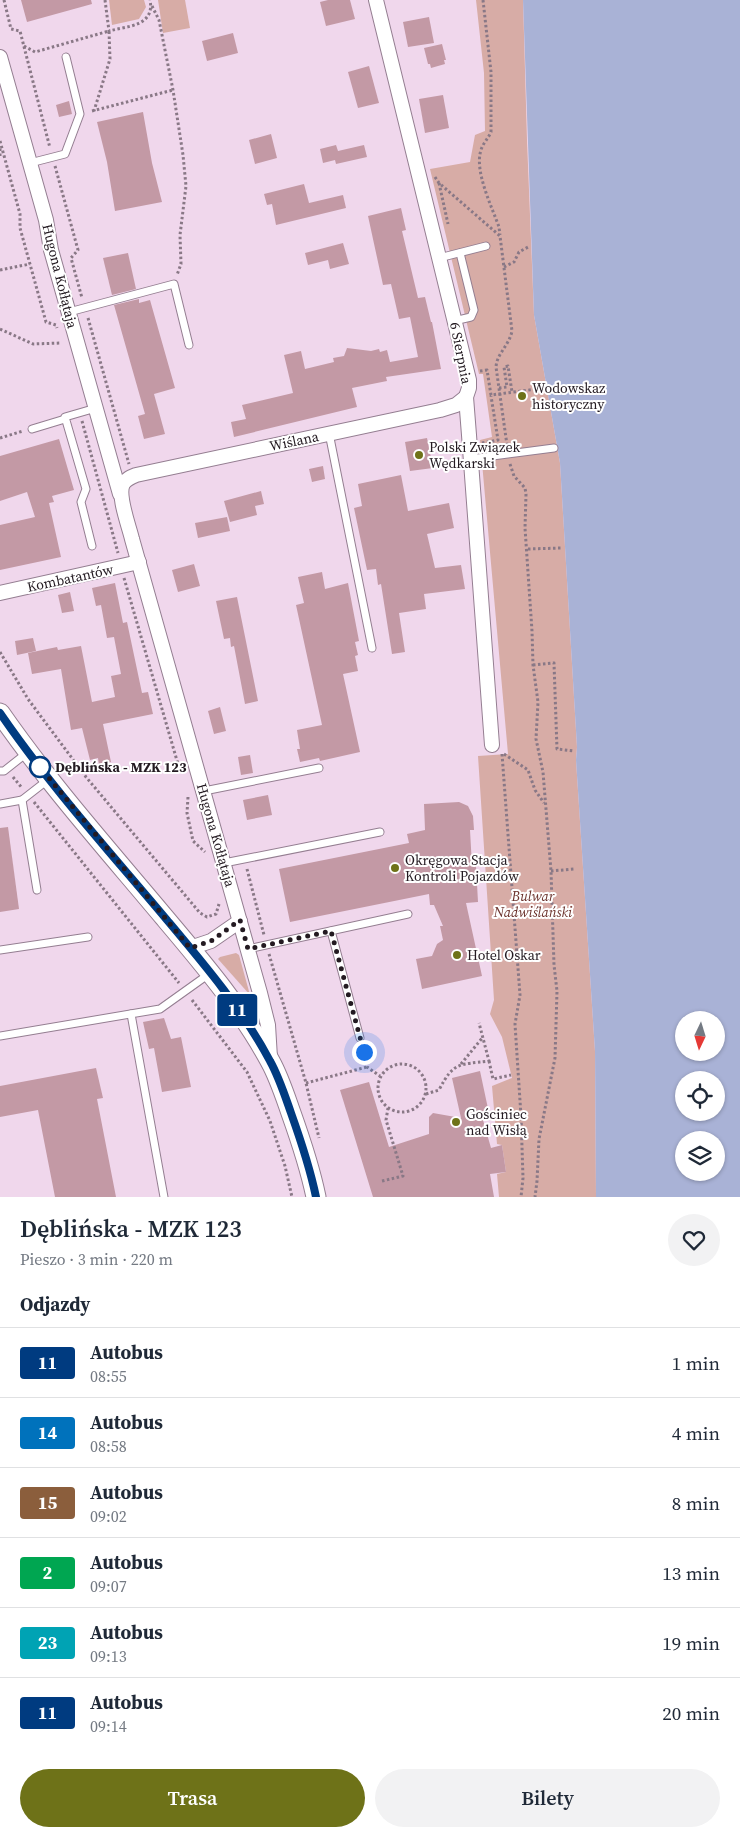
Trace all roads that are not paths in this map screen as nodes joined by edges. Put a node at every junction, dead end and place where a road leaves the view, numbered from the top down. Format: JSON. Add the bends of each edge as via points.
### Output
{"nodes":[{"id":1,"x":376,"y":0,"type":"edge"},
{"id":2,"x":0,"y":57,"type":"edge"},
{"id":3,"x":66,"y":57,"type":"dead end"},
{"id":4,"x":30,"y":163,"type":"junction"},
{"id":5,"x":486,"y":246,"type":"dead end"},
{"id":6,"x":460,"y":253,"type":"junction"},
{"id":7,"x":439,"y":258,"type":"junction"},
{"id":8,"x":69,"y":312,"type":"junction"},
{"id":9,"x":454,"y":321,"type":"junction"},
{"id":10,"x":190,"y":345,"type":"dead end"},
{"id":11,"x":466,"y":397,"type":"junction"},
{"id":12,"x":96,"y":408,"type":"junction"},
{"id":13,"x":65,"y":419,"type":"junction"},
{"id":14,"x":32,"y":429,"type":"road end"},
{"id":15,"x":329,"y":433,"type":"junction"},
{"id":16,"x":554,"y":448,"type":"dead end"},
{"id":17,"x":470,"y":459,"type":"junction"},
{"id":18,"x":121,"y":490,"type":"junction"},
{"id":19,"x":92,"y":546,"type":"dead end"},
{"id":20,"x":139,"y":562,"type":"junction"},
{"id":21,"x":0,"y":593,"type":"edge"},
{"id":22,"x":372,"y":648,"type":"dead end"},
{"id":23,"x":0,"y":713,"type":"edge"},
{"id":24,"x":492,"y":745,"type":"road end"},
{"id":25,"x":28,"y":752,"type":"junction"},
{"id":26,"x":319,"y":768,"type":"dead end"},
{"id":27,"x":3,"y":770,"type":"edge"},
{"id":28,"x":49,"y":779,"type":"junction"},
{"id":29,"x":204,"y":792,"type":"junction"},
{"id":30,"x":26,"y":798,"type":"junction"},
{"id":31,"x":0,"y":804,"type":"edge"},
{"id":32,"x":380,"y":832,"type":"dead end"},
{"id":33,"x":224,"y":862,"type":"junction"},
{"id":34,"x":37,"y":890,"type":"dead end"},
{"id":35,"x":408,"y":914,"type":"dead end"},
{"id":36,"x":240,"y":920,"type":"junction"},
{"id":37,"x":331,"y":931,"type":"junction"},
{"id":38,"x":88,"y":937,"type":"dead end"},
{"id":39,"x":190,"y":948,"type":"junction"},
{"id":40,"x":248,"y":949,"type":"junction"},
{"id":41,"x":0,"y":950,"type":"edge"},
{"id":42,"x":210,"y":973,"type":"junction"},
{"id":43,"x":130,"y":1014,"type":"junction"},
{"id":44,"x":0,"y":1036,"type":"edge"},
{"id":45,"x":360,"y":1038,"type":"road end"},
{"id":46,"x":270,"y":1061,"type":"junction"},
{"id":47,"x":164,"y":1197,"type":"edge"},
{"id":48,"x":316,"y":1197,"type":"edge"}],
"edges":[{"from":1,"to":7,"type":"street","name":"6 Sierpnia"},
{"from":2,"to":4,"type":"street","name":"Hugona Kołłątaja"},
{"from":3,"to":4,"type":"lane","via":[[80,114],[65,154]]},
{"from":4,"to":8,"type":"street","name":"Hugona Kołłątaja"},
{"from":5,"to":6,"type":"lane"},
{"from":6,"to":7,"type":"lane"},
{"from":6,"to":9,"type":"lane","via":[[474,310],[471,317]]},
{"from":7,"to":9,"type":"street","name":"6 Sierpnia"},
{"from":8,"to":10,"type":"lane","via":[[174,284]]},
{"from":8,"to":12,"type":"street","name":"Hugona Kołłątaja"},
{"from":9,"to":11,"type":"street","name":"6 Sierpnia","via":[[468,380]]},
{"from":11,"to":15,"type":"street","name":"Wiślana","via":[[456,405],[440,410]]},
{"from":11,"to":17,"type":"street","name":"6 Sierpnia"},
{"from":12,"to":13,"type":"lane"},
{"from":12,"to":18,"type":"street","name":"Hugona Kołłątaja"},
{"from":13,"to":14,"type":"lane"},
{"from":13,"to":19,"type":"lane","via":[[86,489],[81,502]]},
{"from":15,"to":18,"type":"street","name":"Wiślana","via":[[136,475],[127,479]]},
{"from":15,"to":22,"type":"lane"},
{"from":16,"to":17,"type":"lane"},
{"from":17,"to":24,"type":"street","name":"6 Sierpnia"},
{"from":18,"to":20,"type":"street","name":"Hugona Kołłątaja"},
{"from":20,"to":21,"type":"street","name":"Kombatantów"},
{"from":20,"to":29,"type":"street","name":"Hugona Kołłątaja"},
{"from":23,"to":25,"type":"main road"},
{"from":25,"to":27,"type":"lane"},
{"from":25,"to":28,"type":"main road"},
{"from":26,"to":29,"type":"lane"},
{"from":28,"to":30,"type":"lane"},
{"from":28,"to":39,"type":"main road"},
{"from":29,"to":33,"type":"street","name":"Hugona Kołłątaja"},
{"from":30,"to":31,"type":"lane"},
{"from":30,"to":34,"type":"lane"},
{"from":32,"to":33,"type":"lane"},
{"from":33,"to":36,"type":"street","name":"Hugona Kołłątaja"},
{"from":35,"to":37,"type":"lane"},
{"from":36,"to":39,"type":"street","via":[[211,941]]},
{"from":36,"to":40,"type":"street","name":"Hugona Kołłątaja"},
{"from":37,"to":40,"type":"lane"},
{"from":37,"to":45,"type":"lane"},
{"from":38,"to":41,"type":"lane"},
{"from":39,"to":42,"type":"main road"},
{"from":40,"to":46,"type":"street","name":"Hugona Kołłątaja","via":[[268,1025]]},
{"from":42,"to":43,"type":"lane","via":[[160,1009]]},
{"from":42,"to":46,"type":"main road"},
{"from":43,"to":44,"type":"lane"},
{"from":43,"to":47,"type":"lane"},
{"from":46,"to":48,"type":"main road","via":[[305,1151]]}]}
